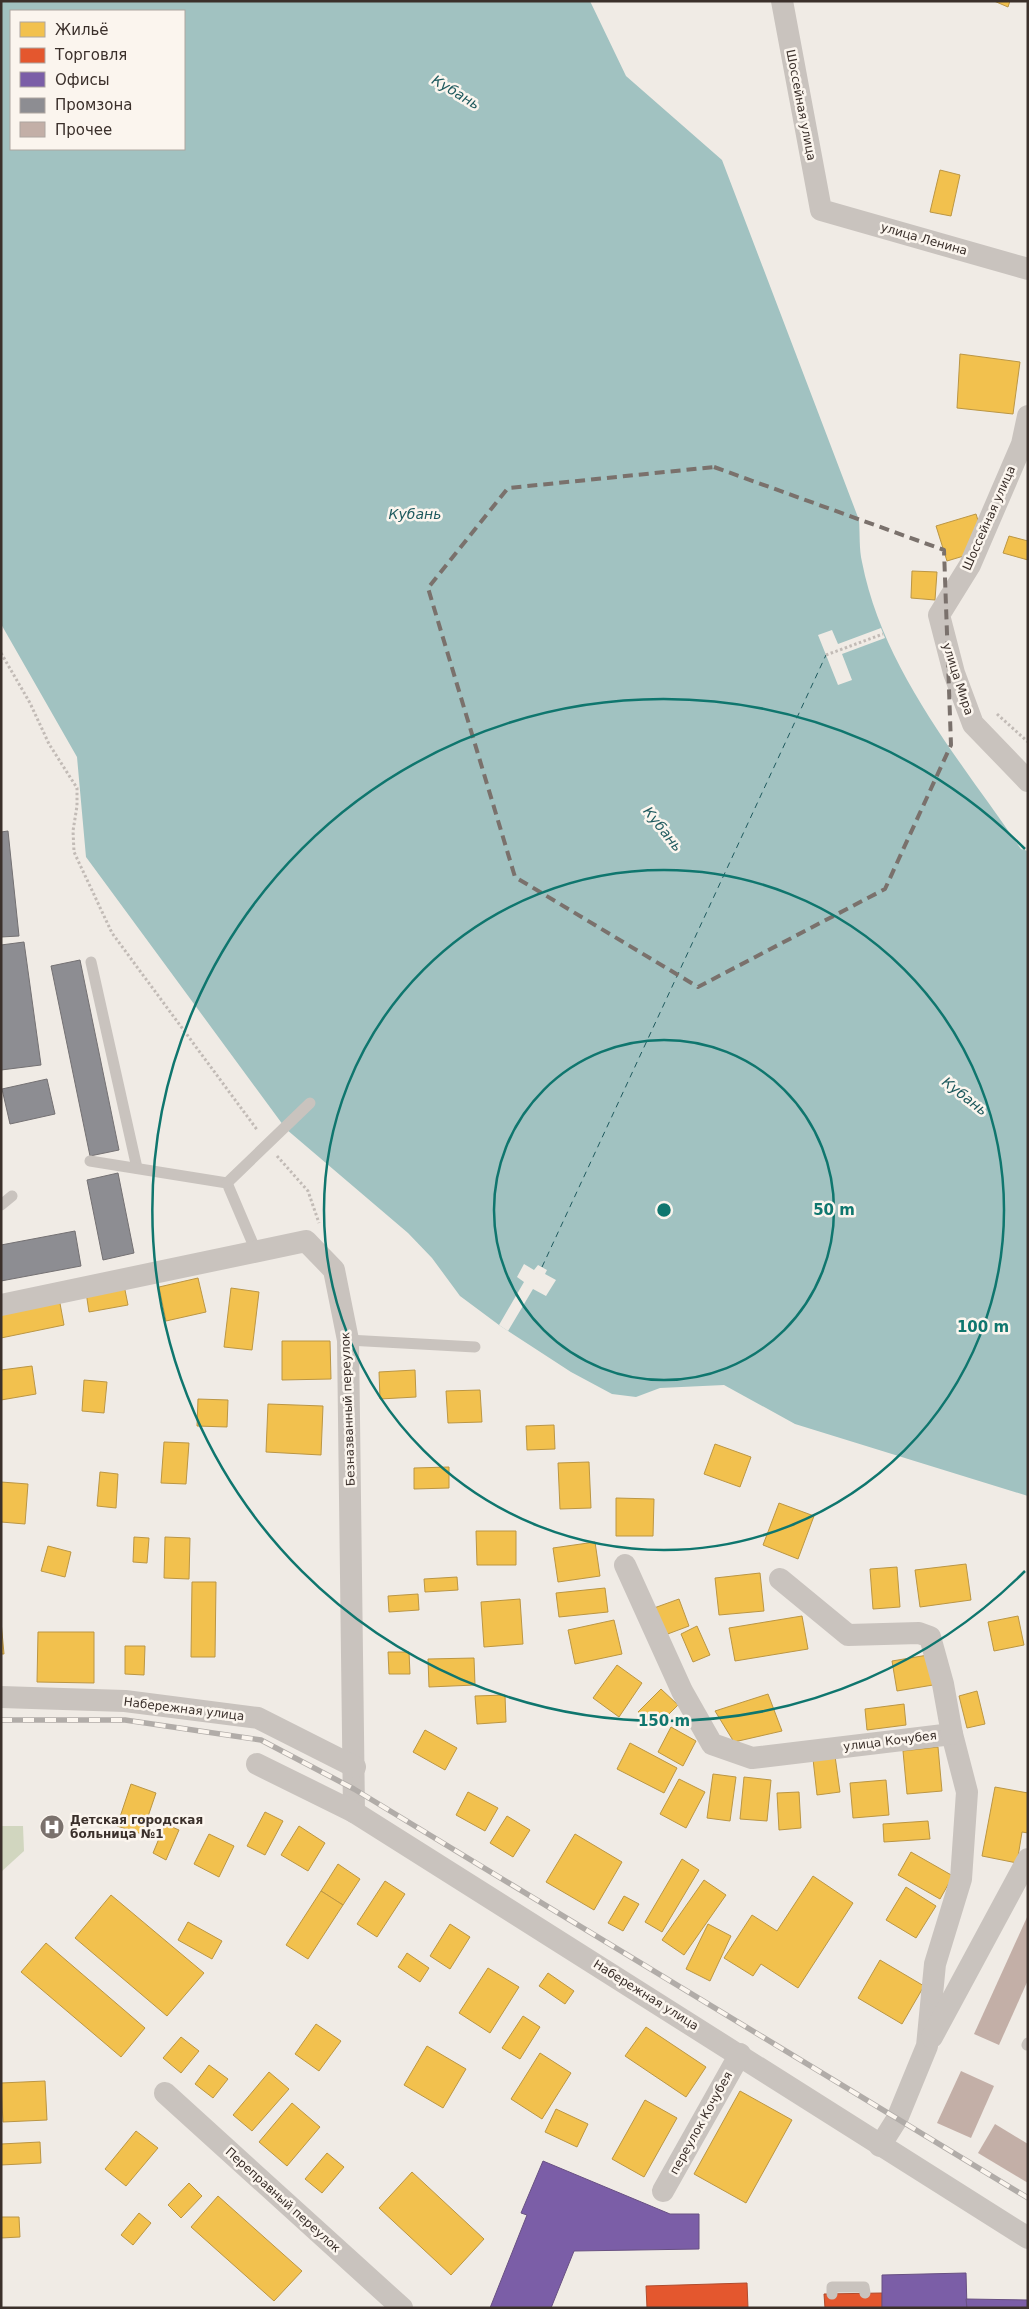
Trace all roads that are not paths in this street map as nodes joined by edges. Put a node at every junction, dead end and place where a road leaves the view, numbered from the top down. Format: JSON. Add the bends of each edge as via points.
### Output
{"nodes":[{"id":1,"x":782,"y":1,"type":"edge"},
{"id":2,"x":821,"y":210,"type":"joint"},
{"id":3,"x":1028,"y":269,"type":"edge"},
{"id":4,"x":1028,"y":416,"type":"edge"},
{"id":5,"x":939,"y":615,"type":"joint"},
{"id":6,"x":1028,"y":781,"type":"edge"},
{"id":7,"x":91,"y":962,"type":"dead end"},
{"id":8,"x":310,"y":1103,"type":"dead end"},
{"id":9,"x":90,"y":1161,"type":"dead end"},
{"id":10,"x":137,"y":1168,"type":"junction"},
{"id":11,"x":227,"y":1182,"type":"junction"},
{"id":12,"x":12,"y":1196,"type":"dead end"},
{"id":13,"x":1,"y":1205,"type":"edge"},
{"id":14,"x":256,"y":1251,"type":"junction"},
{"id":15,"x":1,"y":1305,"type":"edge"},
{"id":16,"x":348,"y":1340,"type":"junction"},
{"id":17,"x":476,"y":1346,"type":"dead end"},
{"id":18,"x":625,"y":1565,"type":"dead end"},
{"id":19,"x":780,"y":1579,"type":"dead end"},
{"id":20,"x":1,"y":1698,"type":"edge"},
{"id":21,"x":952,"y":1734,"type":"junction"},
{"id":22,"x":257,"y":1764,"type":"dead end"},
{"id":23,"x":355,"y":1767,"type":"junction"},
{"id":24,"x":354,"y":1812,"type":"junction"},
{"id":25,"x":1028,"y":1859,"type":"edge"},
{"id":26,"x":927,"y":2046,"type":"junction"},
{"id":27,"x":740,"y":2054,"type":"junction"},
{"id":28,"x":165,"y":2093,"type":"dead end"},
{"id":29,"x":880,"y":2146,"type":"junction"},
{"id":30,"x":663,"y":2191,"type":"dead end"},
{"id":31,"x":1028,"y":2238,"type":"edge"},
{"id":32,"x":865,"y":2293,"type":"dead end"},
{"id":33,"x":832,"y":2294,"type":"dead end"},
{"id":34,"x":402,"y":2308,"type":"edge"}],
"edges":[{"from":1,"to":2,"type":"street","name":"Шоссейная улица"},
{"from":2,"to":3,"type":"street","name":"улица Ленина"},
{"from":4,"to":5,"type":"street","name":"Шоссейная улица","via":[[1022,444],[970,565]]},
{"from":5,"to":6,"type":"street","name":"улица Мира","via":[[954,673],[973,724]]},
{"from":7,"to":10,"type":"lane"},
{"from":8,"to":11,"type":"lane"},
{"from":9,"to":10,"type":"lane"},
{"from":10,"to":11,"type":"lane"},
{"from":11,"to":14,"type":"lane"},
{"from":12,"to":13,"type":"lane"},
{"from":14,"to":15,"type":"street"},
{"from":14,"to":16,"type":"street","name":"Безназванный переулок","via":[[306,1241],[334,1270]]},
{"from":16,"to":17,"type":"lane"},
{"from":16,"to":23,"type":"street","name":"Безназванный переулок"},
{"from":18,"to":21,"type":"street","name":"улица Кочубея","via":[[682,1692],[712,1744],[752,1758]]},
{"from":19,"to":21,"type":"street","via":[[848,1636],[919,1633],[930,1637]]},
{"from":20,"to":23,"type":"street","name":"Набережная улица","via":[[125,1701],[258,1718]]},
{"from":21,"to":26,"type":"street","name":"улица Кочубея","via":[[967,1792],[961,1879],[935,1964]]},
{"from":22,"to":24,"type":"street","name":"Набережная улица"},
{"from":23,"to":24,"type":"street","name":"Безназванный переулок"},
{"from":24,"to":27,"type":"street","name":"Набережная улица"},
{"from":25,"to":26,"type":"street","name":"улица Кочубея"},
{"from":26,"to":29,"type":"street","name":"улица Кочубея","via":[[897,2119]]},
{"from":27,"to":29,"type":"street","name":"Набережная улица"},
{"from":27,"to":30,"type":"street","name":"переулок Кочубея"},
{"from":28,"to":34,"type":"street","name":"Переправный переулок"},
{"from":29,"to":31,"type":"street","name":"Набережная улица"},
{"from":32,"to":33,"type":"lane","via":[[864,2287],[832,2287]]}]}
